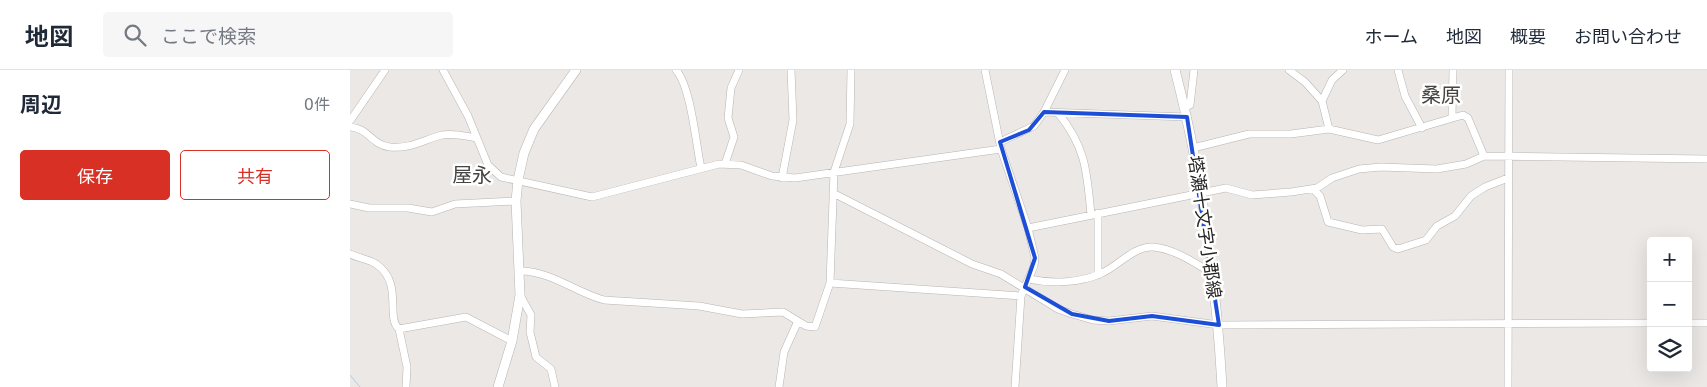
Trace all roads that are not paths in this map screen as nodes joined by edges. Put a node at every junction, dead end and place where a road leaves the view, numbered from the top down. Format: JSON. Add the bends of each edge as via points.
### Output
{"nodes":[{"id":1,"x":385,"y":70,"type":"edge"},
{"id":2,"x":442,"y":70,"type":"edge"},
{"id":3,"x":576,"y":70,"type":"edge"},
{"id":4,"x":676,"y":70,"type":"edge"},
{"id":5,"x":739,"y":70,"type":"edge"},
{"id":6,"x":791,"y":70,"type":"edge"},
{"id":7,"x":851,"y":70,"type":"edge"},
{"id":8,"x":985,"y":70,"type":"edge"},
{"id":9,"x":1065,"y":70,"type":"edge"},
{"id":10,"x":1175,"y":70,"type":"edge"},
{"id":11,"x":1194,"y":70,"type":"edge"},
{"id":12,"x":1289,"y":70,"type":"edge"},
{"id":13,"x":1343,"y":70,"type":"edge"},
{"id":14,"x":1398,"y":70,"type":"edge"},
{"id":15,"x":1454,"y":70,"type":"edge"},
{"id":16,"x":1509,"y":70,"type":"edge"},
{"id":17,"x":1322,"y":101,"type":"junction"},
{"id":18,"x":1185,"y":107,"type":"junction"},
{"id":19,"x":1044,"y":112,"type":"junction"},
{"id":20,"x":1058,"y":113,"type":"junction"},
{"id":21,"x":1187,"y":117,"type":"junction"},
{"id":22,"x":1452,"y":117,"type":"junction"},
{"id":23,"x":350,"y":121,"type":"edge"},
{"id":24,"x":350,"y":127,"type":"edge"},
{"id":25,"x":1422,"y":128,"type":"junction"},
{"id":26,"x":1329,"y":129,"type":"junction"},
{"id":27,"x":476,"y":138,"type":"junction"},
{"id":28,"x":1001,"y":145,"type":"junction"},
{"id":29,"x":1193,"y":148,"type":"junction"},
{"id":30,"x":1484,"y":156,"type":"junction"},
{"id":31,"x":1507,"y":158,"type":"junction"},
{"id":32,"x":1707,"y":159,"type":"edge"},
{"id":33,"x":725,"y":164,"type":"junction"},
{"id":34,"x":701,"y":168,"type":"junction"},
{"id":35,"x":834,"y":172,"type":"junction"},
{"id":36,"x":782,"y":178,"type":"junction"},
{"id":37,"x":1508,"y":178,"type":"junction"},
{"id":38,"x":518,"y":180,"type":"junction"},
{"id":39,"x":1313,"y":189,"type":"junction"},
{"id":40,"x":833,"y":192,"type":"junction"},
{"id":41,"x":1200,"y":192,"type":"junction"},
{"id":42,"x":516,"y":201,"type":"junction"},
{"id":43,"x":350,"y":204,"type":"edge"},
{"id":44,"x":1094,"y":214,"type":"junction"},
{"id":45,"x":1028,"y":228,"type":"junction"},
{"id":46,"x":350,"y":254,"type":"edge"},
{"id":47,"x":520,"y":271,"type":"junction"},
{"id":48,"x":1213,"y":274,"type":"junction"},
{"id":49,"x":1098,"y":275,"type":"junction"},
{"id":50,"x":1030,"y":279,"type":"junction"},
{"id":51,"x":830,"y":283,"type":"junction"},
{"id":52,"x":1025,"y":287,"type":"junction"},
{"id":53,"x":520,"y":295,"type":"junction"},
{"id":54,"x":1021,"y":296,"type":"junction"},
{"id":55,"x":798,"y":321,"type":"junction"},
{"id":56,"x":1647,"y":323,"type":"edge"},
{"id":57,"x":1692,"y":323,"type":"edge"},
{"id":58,"x":1707,"y":323,"type":"edge"},
{"id":59,"x":1508,"y":324,"type":"junction"},
{"id":60,"x":1218,"y":325,"type":"junction"},
{"id":61,"x":399,"y":329,"type":"junction"},
{"id":62,"x":512,"y":341,"type":"junction"},
{"id":63,"x":406,"y":387,"type":"edge"},
{"id":64,"x":498,"y":387,"type":"edge"},
{"id":65,"x":555,"y":387,"type":"edge"},
{"id":66,"x":779,"y":387,"type":"edge"},
{"id":67,"x":1015,"y":387,"type":"edge"},
{"id":68,"x":1222,"y":387,"type":"edge"},
{"id":69,"x":1508,"y":387,"type":"edge"}],
"edges":[{"from":1,"to":23,"type":"street"},
{"from":2,"to":27,"type":"street","via":[[468,116]]},
{"from":3,"to":38,"type":"main road","via":[[534,129]]},
{"from":4,"to":34,"type":"street","via":[[685,83]]},
{"from":5,"to":33,"type":"street","via":[[731,88],[728,118],[734,137]]},
{"from":6,"to":36,"type":"street","via":[[792,120]]},
{"from":7,"to":35,"type":"street","via":[[850,124]]},
{"from":8,"to":28,"type":"street"},
{"from":9,"to":19,"type":"street"},
{"from":10,"to":18,"type":"main road","name":"塔瀬十文字小郡線"},
{"from":11,"to":18,"type":"street","via":[[1191,102]]},
{"from":12,"to":17,"type":"street"},
{"from":13,"to":17,"type":"street","via":[[1332,80]]},
{"from":14,"to":25,"type":"street","via":[[1404,96]]},
{"from":15,"to":22,"type":"street"},
{"from":16,"to":31,"type":"street"},
{"from":17,"to":26,"type":"street"},
{"from":18,"to":21,"type":"main road","name":"塔瀬十文字小郡線"},
{"from":19,"to":20,"type":"street"},
{"from":19,"to":28,"type":"street","via":[[1029,130]]},
{"from":20,"to":21,"type":"street"},
{"from":20,"to":44,"type":"street","via":[[1073,131],[1081,150]]},
{"from":21,"to":29,"type":"main road","name":"塔瀬十文字小郡線"},
{"from":22,"to":25,"type":"street"},
{"from":22,"to":30,"type":"street","via":[[1463,115],[1468,118]]},
{"from":24,"to":27,"type":"street","via":[[364,130],[374,140],[389,147],[409,147],[449,134]]},
{"from":25,"to":26,"type":"street","via":[[1378,140]]},
{"from":26,"to":29,"type":"street","via":[[1291,134],[1249,134]]},
{"from":27,"to":38,"type":"street","via":[[488,165],[501,177]]},
{"from":28,"to":35,"type":"street"},
{"from":28,"to":45,"type":"street"},
{"from":29,"to":41,"type":"main road","name":"塔瀬十文字小郡線"},
{"from":30,"to":31,"type":"street"},
{"from":30,"to":39,"type":"street","via":[[1466,164],[1437,169],[1359,169],[1332,178]]},
{"from":31,"to":32,"type":"street"},
{"from":31,"to":37,"type":"street"},
{"from":33,"to":34,"type":"street"},
{"from":33,"to":36,"type":"street","via":[[741,165]]},
{"from":34,"to":38,"type":"street","via":[[592,197]]},
{"from":35,"to":36,"type":"street"},
{"from":35,"to":40,"type":"street"},
{"from":37,"to":39,"type":"street","via":[[1471,196],[1455,216],[1437,226],[1426,240],[1398,249],[1393,247],[1382,229],[1362,230],[1328,222],[1320,196]]},
{"from":37,"to":59,"type":"street"},
{"from":38,"to":42,"type":"main road"},
{"from":39,"to":41,"type":"street","via":[[1263,195],[1244,194],[1226,188]]},
{"from":40,"to":51,"type":"street"},
{"from":40,"to":52,"type":"street","via":[[972,264],[1002,274]]},
{"from":41,"to":44,"type":"street"},
{"from":41,"to":48,"type":"main road","name":"塔瀬十文字小郡線"},
{"from":42,"to":43,"type":"street","via":[[455,204],[432,212]]},
{"from":42,"to":47,"type":"main road"},
{"from":44,"to":45,"type":"street"},
{"from":44,"to":49,"type":"street"},
{"from":45,"to":50,"type":"street","via":[[1035,258]]},
{"from":46,"to":61,"type":"street","via":[[376,264],[385,272],[391,282],[394,320]]},
{"from":47,"to":53,"type":"main road"},
{"from":47,"to":55,"type":"street","via":[[544,274],[604,300],[699,306],[742,314],[783,312]]},
{"from":48,"to":49,"type":"street","via":[[1190,260],[1153,247],[1136,251]]},
{"from":48,"to":60,"type":"main road","name":"塔瀬十文字小郡線"},
{"from":49,"to":50,"type":"street","via":[[1050,282]]},
{"from":50,"to":52,"type":"street"},
{"from":51,"to":54,"type":"street"},
{"from":51,"to":55,"type":"street","via":[[815,327],[810,328]]},
{"from":52,"to":54,"type":"street"},
{"from":52,"to":60,"type":"street","via":[[1058,309],[1093,320],[1121,321],[1152,316]]},
{"from":53,"to":62,"type":"main road"},
{"from":53,"to":65,"type":"street","via":[[531,316],[530,332],[536,357],[552,369]]},
{"from":54,"to":67,"type":"street"},
{"from":55,"to":66,"type":"street","via":[[784,352]]},
{"from":56,"to":59,"type":"street"},
{"from":57,"to":58,"type":"street"},
{"from":59,"to":60,"type":"street"},
{"from":59,"to":69,"type":"street"},
{"from":60,"to":68,"type":"main road","name":"塔瀬十文字小郡線"},
{"from":61,"to":62,"type":"street","via":[[466,317]]},
{"from":61,"to":63,"type":"street","via":[[407,367]]},
{"from":62,"to":64,"type":"main road"}]}
